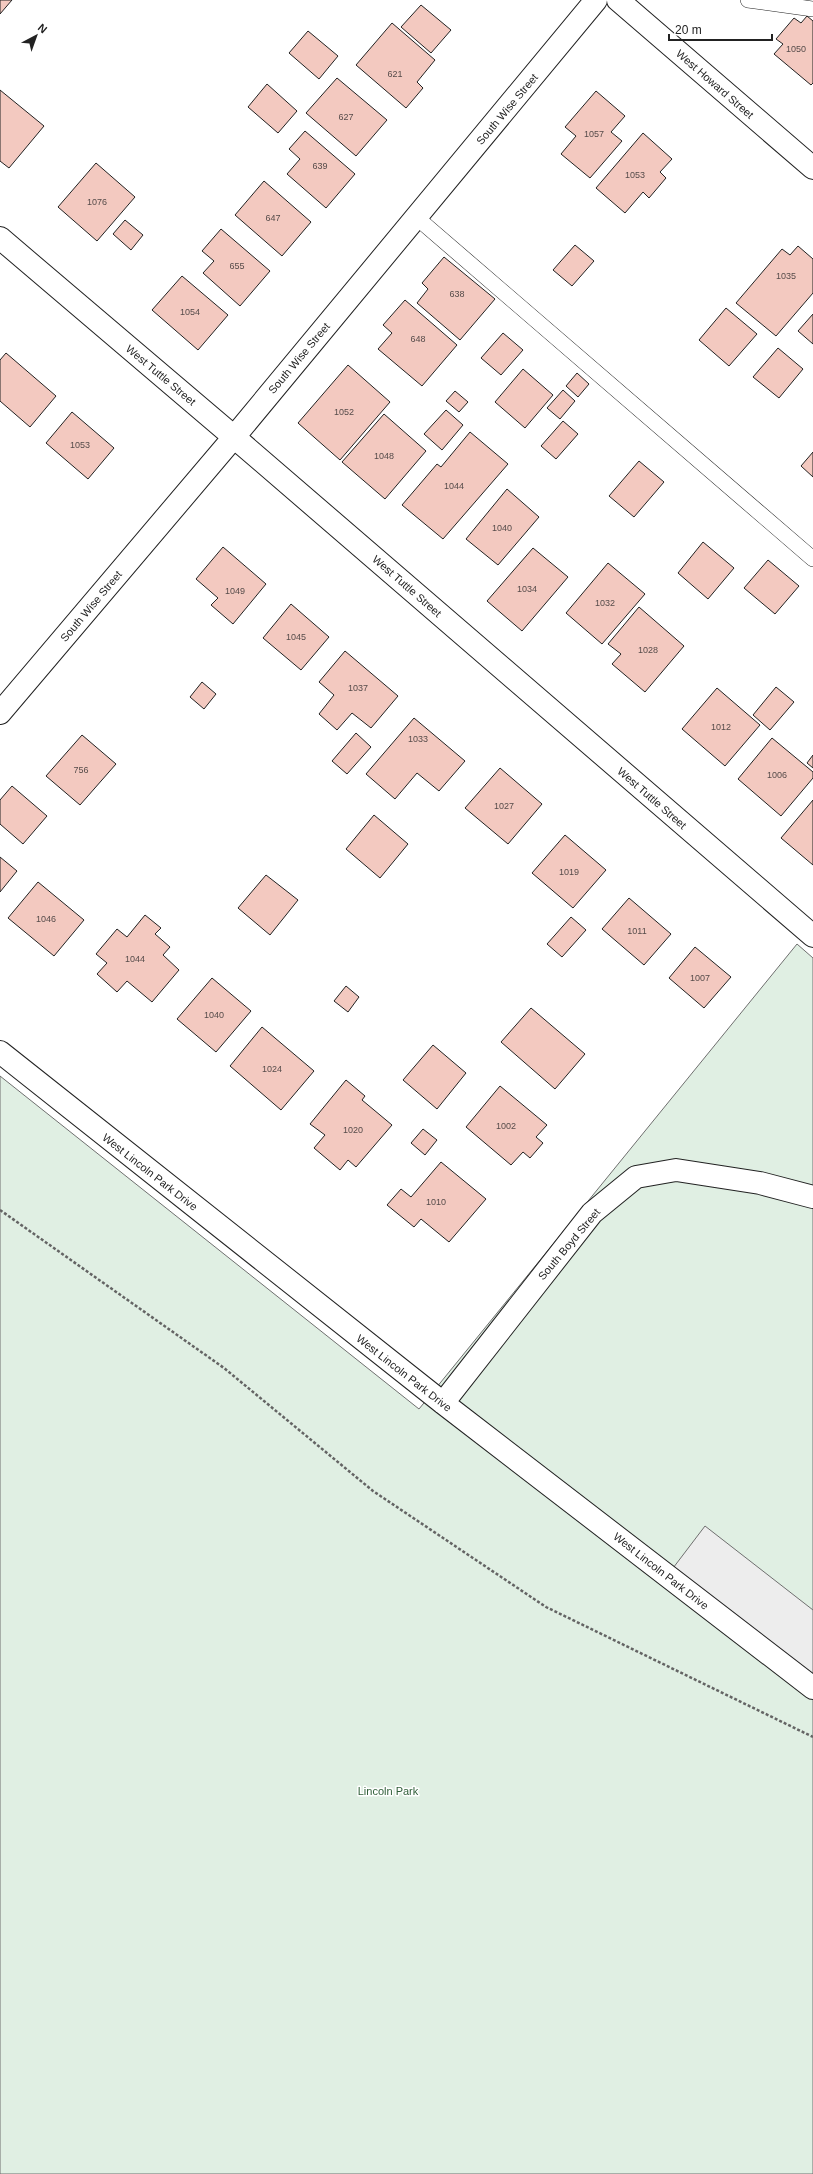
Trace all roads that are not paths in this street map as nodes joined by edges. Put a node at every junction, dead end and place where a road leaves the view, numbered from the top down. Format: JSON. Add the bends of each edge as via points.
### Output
{"nodes":[{"id":1,"x":596,"y":0,"type":"edge"},
{"id":2,"x":618,"y":0,"type":"edge"},
{"id":3,"x":748,"y":0,"type":"edge"},
{"id":4,"x":813,"y":9,"type":"edge"},
{"id":5,"x":813,"y":168,"type":"edge"},
{"id":6,"x":416,"y":217,"type":"junction"},
{"id":7,"x":0,"y":238,"type":"edge"},
{"id":8,"x":234,"y":437,"type":"junction"},
{"id":9,"x":813,"y":559,"type":"edge"},
{"id":10,"x":0,"y":713,"type":"edge"},
{"id":11,"x":813,"y":936,"type":"edge"},
{"id":12,"x":0,"y":1052,"type":"edge"},
{"id":13,"x":813,"y":1197,"type":"edge"},
{"id":14,"x":443,"y":1403,"type":"junction"},
{"id":15,"x":813,"y":1688,"type":"edge"}],
"edges":[{"from":1,"to":6,"type":"street","name":"South Wise Street"},
{"from":2,"to":5,"type":"street","name":"West Howard Street"},
{"from":3,"to":4,"type":"lane"},
{"from":6,"to":8,"type":"street","name":"South Wise Street"},
{"from":6,"to":9,"type":"lane"},
{"from":7,"to":8,"type":"street","name":"West Tuttle Street"},
{"from":8,"to":10,"type":"street","name":"South Wise Street"},
{"from":8,"to":11,"type":"street","name":"West Tuttle Street"},
{"from":12,"to":14,"type":"street","name":"West Lincoln Park Drive"},
{"from":13,"to":14,"type":"street","name":"South Boyd Street","via":[[760,1184],[676,1170],[636,1177],[592,1213]]},
{"from":14,"to":15,"type":"street","name":"West Lincoln Park Drive"}]}
